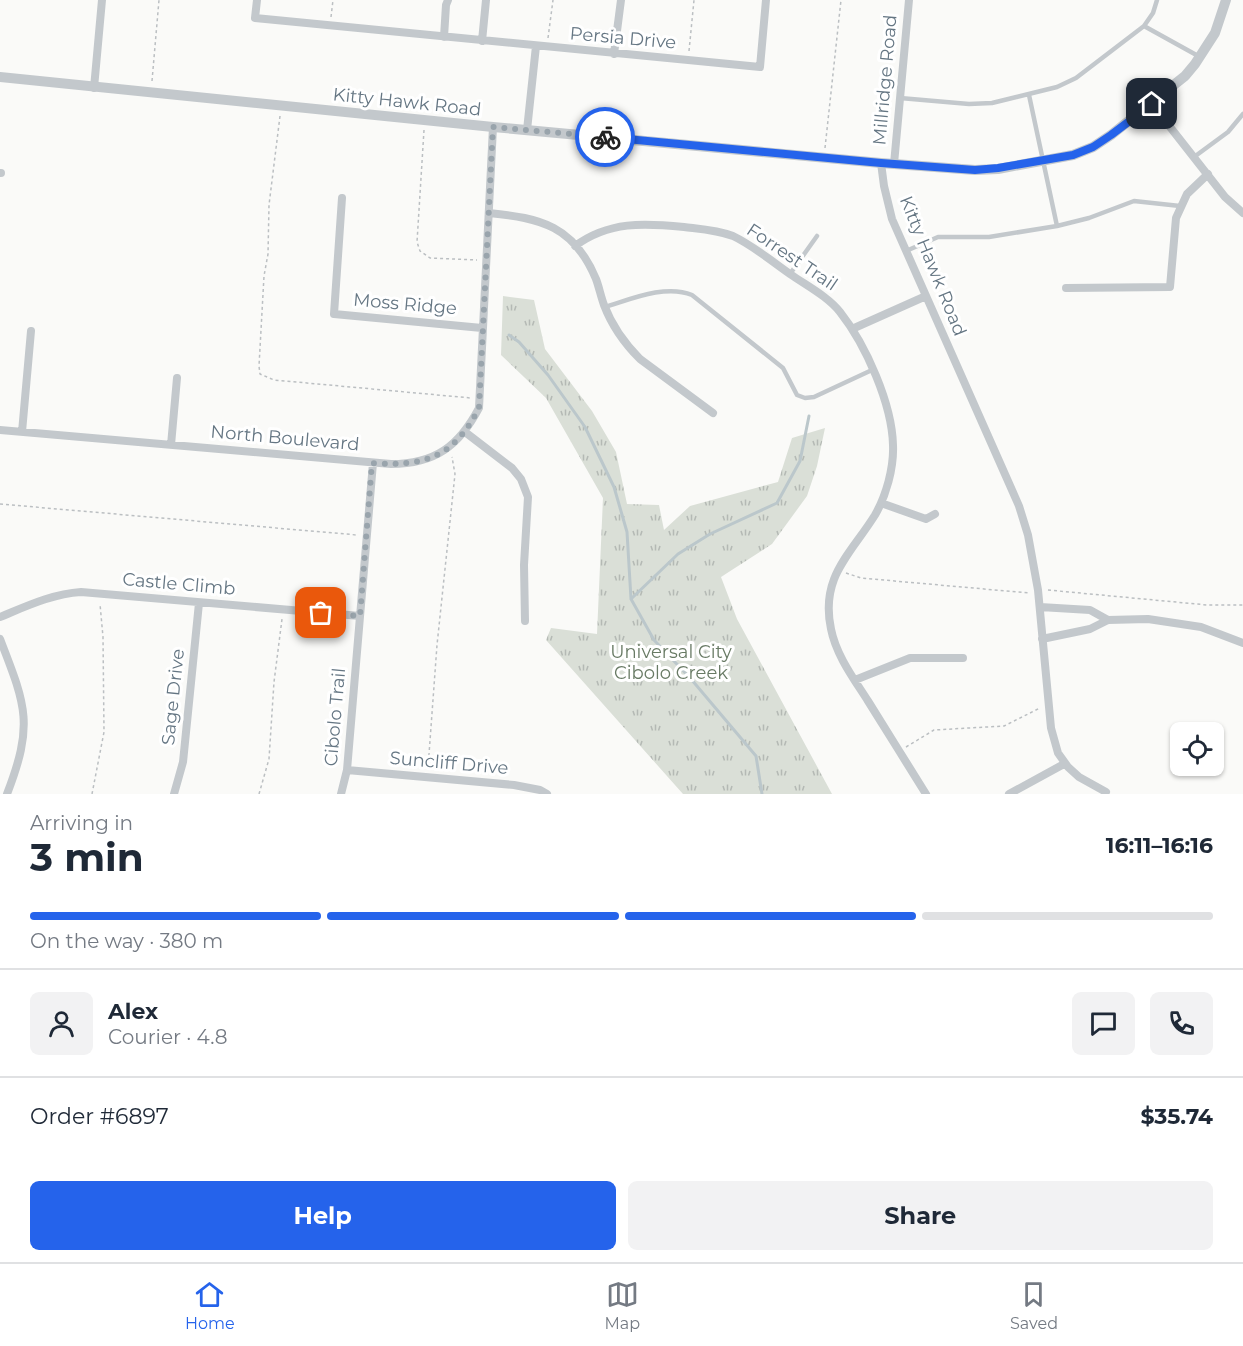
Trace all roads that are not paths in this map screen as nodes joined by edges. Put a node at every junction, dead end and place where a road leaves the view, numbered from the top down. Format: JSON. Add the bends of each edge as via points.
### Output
{"nodes":[{"id":1,"x":102,"y":0,"type":"edge"},
{"id":2,"x":257,"y":0,"type":"edge"},
{"id":3,"x":448,"y":0,"type":"edge"},
{"id":4,"x":486,"y":0,"type":"edge"},
{"id":5,"x":621,"y":0,"type":"edge"},
{"id":6,"x":766,"y":0,"type":"edge"},
{"id":7,"x":909,"y":0,"type":"edge"},
{"id":8,"x":1157,"y":0,"type":"edge"},
{"id":9,"x":1226,"y":0,"type":"edge"},
{"id":10,"x":1144,"y":26,"type":"junction"},
{"id":11,"x":444,"y":37,"type":"junction"},
{"id":12,"x":482,"y":41,"type":"junction"},
{"id":13,"x":536,"y":46,"type":"junction"},
{"id":14,"x":614,"y":54,"type":"junction"},
{"id":15,"x":1201,"y":57,"type":"junction"},
{"id":16,"x":0,"y":77,"type":"edge"},
{"id":17,"x":94,"y":88,"type":"junction"},
{"id":18,"x":1029,"y":94,"type":"junction"},
{"id":19,"x":900,"y":99,"type":"junction"},
{"id":20,"x":1152,"y":104,"type":"junction"},
{"id":21,"x":1243,"y":114,"type":"edge"},
{"id":22,"x":493,"y":127,"type":"junction"},
{"id":23,"x":527,"y":130,"type":"junction"},
{"id":24,"x":1194,"y":157,"type":"junction"},
{"id":25,"x":1044,"y":161,"type":"junction"},
{"id":26,"x":881,"y":163,"type":"junction"},
{"id":27,"x":894,"y":164,"type":"junction"},
{"id":28,"x":1208,"y":174,"type":"junction"},
{"id":29,"x":342,"y":198,"type":"dead end"},
{"id":30,"x":1180,"y":206,"type":"junction"},
{"id":31,"x":489,"y":213,"type":"junction"},
{"id":32,"x":1243,"y":213,"type":"edge"},
{"id":33,"x":1057,"y":226,"type":"junction"},
{"id":34,"x":817,"y":236,"type":"dead end"},
{"id":35,"x":576,"y":246,"type":"junction"},
{"id":36,"x":906,"y":251,"type":"junction"},
{"id":37,"x":790,"y":274,"type":"junction"},
{"id":38,"x":1066,"y":288,"type":"dead end"},
{"id":39,"x":926,"y":296,"type":"junction"},
{"id":40,"x":605,"y":307,"type":"junction"},
{"id":41,"x":482,"y":328,"type":"junction"},
{"id":42,"x":852,"y":329,"type":"junction"},
{"id":43,"x":31,"y":330,"type":"dead end"},
{"id":44,"x":873,"y":370,"type":"junction"},
{"id":45,"x":177,"y":378,"type":"dead end"},
{"id":46,"x":713,"y":413,"type":"dead end"},
{"id":47,"x":0,"y":430,"type":"edge"},
{"id":48,"x":22,"y":432,"type":"junction"},
{"id":49,"x":465,"y":432,"type":"junction"},
{"id":50,"x":171,"y":445,"type":"junction"},
{"id":51,"x":372,"y":463,"type":"junction"},
{"id":52,"x":881,"y":503,"type":"junction"},
{"id":53,"x":935,"y":514,"type":"dead end"},
{"id":54,"x":199,"y":603,"type":"junction"},
{"id":55,"x":1040,"y":607,"type":"junction"},
{"id":56,"x":360,"y":616,"type":"junction"},
{"id":57,"x":0,"y":617,"type":"edge"},
{"id":58,"x":1108,"y":620,"type":"junction"},
{"id":59,"x":525,"y":621,"type":"dead end"},
{"id":60,"x":0,"y":639,"type":"edge"},
{"id":61,"x":1042,"y":639,"type":"junction"},
{"id":62,"x":1243,"y":643,"type":"edge"},
{"id":63,"x":963,"y":657,"type":"dead end"},
{"id":64,"x":855,"y":680,"type":"junction"},
{"id":65,"x":1064,"y":764,"type":"junction"},
{"id":66,"x":347,"y":770,"type":"junction"},
{"id":67,"x":1106,"y":792,"type":"dead end"},
{"id":68,"x":7,"y":794,"type":"edge"},
{"id":69,"x":174,"y":794,"type":"edge"},
{"id":70,"x":341,"y":794,"type":"edge"},
{"id":71,"x":546,"y":794,"type":"edge"},
{"id":72,"x":926,"y":794,"type":"edge"},
{"id":73,"x":1009,"y":794,"type":"edge"}],
"edges":[{"from":1,"to":17,"type":"street"},
{"from":2,"to":11,"type":"street","name":"Persia Drive","via":[[255,18]]},
{"from":3,"to":11,"type":"street"},
{"from":4,"to":12,"type":"street"},
{"from":5,"to":14,"type":"street"},
{"from":6,"to":14,"type":"street","name":"Persia Drive","via":[[760,67]]},
{"from":7,"to":19,"type":"street","name":"Millridge Road"},
{"from":8,"to":10,"type":"lane"},
{"from":9,"to":15,"type":"street","via":[[1215,33]]},
{"from":10,"to":15,"type":"lane"},
{"from":10,"to":18,"type":"lane","via":[[1076,78]]},
{"from":11,"to":12,"type":"street","name":"Persia Drive"},
{"from":12,"to":13,"type":"street","name":"Persia Drive"},
{"from":13,"to":14,"type":"street","name":"Persia Drive"},
{"from":13,"to":23,"type":"street"},
{"from":15,"to":20,"type":"street"},
{"from":16,"to":17,"type":"street","name":"Kitty Hawk Road"},
{"from":17,"to":22,"type":"street","name":"Kitty Hawk Road"},
{"from":18,"to":19,"type":"lane","via":[[969,104]]},
{"from":18,"to":25,"type":"lane"},
{"from":19,"to":27,"type":"street","name":"Millridge Road"},
{"from":20,"to":24,"type":"street"},
{"from":20,"to":25,"type":"street","via":[[1093,147]]},
{"from":21,"to":24,"type":"lane"},
{"from":22,"to":23,"type":"street","name":"Kitty Hawk Road"},
{"from":22,"to":31,"type":"street","name":"North Boulevard"},
{"from":23,"to":26,"type":"street","name":"Kitty Hawk Road"},
{"from":24,"to":28,"type":"street"},
{"from":25,"to":27,"type":"street","via":[[975,170]]},
{"from":25,"to":33,"type":"lane"},
{"from":26,"to":27,"type":"street"},
{"from":26,"to":36,"type":"street","name":"Kitty Hawk Road","via":[[892,219]]},
{"from":28,"to":30,"type":"street"},
{"from":28,"to":32,"type":"street"},
{"from":29,"to":41,"type":"street","name":"Moss Ridge","via":[[334,314]]},
{"from":30,"to":33,"type":"lane","via":[[1134,201]]},
{"from":30,"to":38,"type":"street","via":[[1170,287]]},
{"from":31,"to":35,"type":"street","via":[[541,222]]},
{"from":31,"to":41,"type":"street","name":"North Boulevard"},
{"from":33,"to":36,"type":"lane","via":[[989,237],[938,237]]},
{"from":34,"to":37,"type":"lane"},
{"from":35,"to":37,"type":"street","name":"Forrest Trail","via":[[603,230],[623,224],[713,230],[742,241]]},
{"from":35,"to":40,"type":"street","via":[[597,280]]},
{"from":36,"to":39,"type":"street","name":"Kitty Hawk Road"},
{"from":37,"to":42,"type":"street","name":"Forrest Trail","via":[[832,304]]},
{"from":39,"to":42,"type":"street"},
{"from":39,"to":55,"type":"street","name":"Kitty Hawk Road","via":[[1019,506]]},
{"from":40,"to":44,"type":"lane","via":[[650,294],[692,295],[783,368],[791,387],[805,398],[814,398]]},
{"from":40,"to":46,"type":"street","via":[[614,328],[630,349]]},
{"from":41,"to":49,"type":"street","name":"North Boulevard","via":[[479,408]]},
{"from":42,"to":44,"type":"street","name":"Forrest Trail"},
{"from":43,"to":48,"type":"street"},
{"from":44,"to":52,"type":"street","name":"Forrest Trail","via":[[889,409],[893,447]]},
{"from":45,"to":50,"type":"street"},
{"from":47,"to":48,"type":"street","name":"North Boulevard"},
{"from":48,"to":50,"type":"street","name":"North Boulevard"},
{"from":49,"to":51,"type":"street","name":"North Boulevard","via":[[448,448],[426,460],[409,464]]},
{"from":49,"to":59,"type":"street","via":[[512,468],[528,496]]},
{"from":50,"to":51,"type":"street","name":"North Boulevard"},
{"from":51,"to":56,"type":"street","name":"Cibolo Trail"},
{"from":52,"to":53,"type":"street","via":[[926,519]]},
{"from":52,"to":64,"type":"street","name":"Forrest Trail","via":[[837,569],[830,592],[831,630]]},
{"from":54,"to":56,"type":"street","name":"Castle Climb"},
{"from":54,"to":57,"type":"street","name":"Castle Climb","via":[[63,593]]},
{"from":54,"to":69,"type":"street","name":"Sage Drive","via":[[183,762]]},
{"from":55,"to":58,"type":"street","via":[[1090,610]]},
{"from":55,"to":61,"type":"street","name":"Kitty Hawk Road"},
{"from":56,"to":66,"type":"street","name":"Cibolo Trail"},
{"from":58,"to":61,"type":"street","via":[[1090,629]]},
{"from":58,"to":62,"type":"street","via":[[1148,620],[1201,627]]},
{"from":60,"to":68,"type":"street","via":[[21,696],[25,721],[20,758]]},
{"from":61,"to":65,"type":"street","name":"Kitty Hawk Road","via":[[1051,728]]},
{"from":63,"to":64,"type":"street","via":[[910,658]]},
{"from":64,"to":72,"type":"street","name":"Forrest Trail"},
{"from":65,"to":67,"type":"street"},
{"from":65,"to":73,"type":"street"},
{"from":66,"to":70,"type":"street","name":"Cibolo Trail"},
{"from":66,"to":71,"type":"street","name":"Suncliff Drive","via":[[514,785]]}]}
